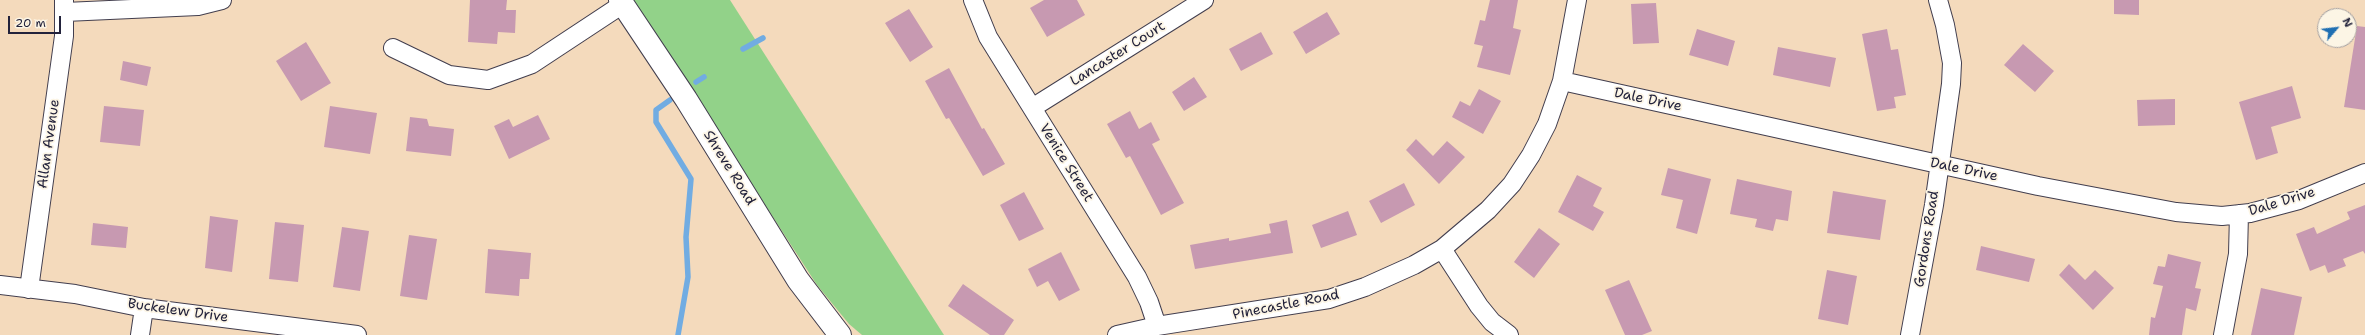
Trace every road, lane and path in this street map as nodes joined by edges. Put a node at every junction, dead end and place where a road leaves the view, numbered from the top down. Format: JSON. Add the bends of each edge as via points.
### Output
{"nodes":[{"id":1,"x":222,"y":0,"type":"edge"},
{"id":2,"x":973,"y":0,"type":"edge"},
{"id":3,"x":1204,"y":0,"type":"edge"},
{"id":4,"x":1577,"y":0,"type":"edge"},
{"id":5,"x":1938,"y":0,"type":"edge"},
{"id":6,"x":622,"y":2,"type":"edge"},
{"id":7,"x":64,"y":6,"type":"edge"},
{"id":8,"x":393,"y":48,"type":"dead end"},
{"id":9,"x":1562,"y":82,"type":"junction"},
{"id":10,"x":1032,"y":108,"type":"junction"},
{"id":11,"x":1940,"y":165,"type":"junction"},
{"id":12,"x":2365,"y":173,"type":"edge"},
{"id":13,"x":2239,"y":214,"type":"junction"},
{"id":14,"x":1442,"y":249,"type":"junction"},
{"id":15,"x":0,"y":286,"type":"edge"},
{"id":16,"x":29,"y":289,"type":"junction"},
{"id":17,"x":144,"y":308,"type":"junction"},
{"id":18,"x":1157,"y":326,"type":"junction"},
{"id":19,"x":140,"y":335,"type":"edge"},
{"id":20,"x":357,"y":335,"type":"edge"},
{"id":21,"x":840,"y":335,"type":"edge"},
{"id":22,"x":1117,"y":335,"type":"edge"},
{"id":23,"x":1509,"y":335,"type":"edge"},
{"id":24,"x":1910,"y":335,"type":"edge"},
{"id":25,"x":2223,"y":335,"type":"edge"}],
"edges":[{"from":1,"to":7,"type":"street","via":[[198,6]]},
{"from":2,"to":10,"type":"street","name":"Venice Street","via":[[988,37]]},
{"from":3,"to":10,"type":"street","name":"Lancaster Court"},
{"from":4,"to":9,"type":"street","name":"Pinecastle Road"},
{"from":5,"to":11,"type":"street","name":"Gordons Road","via":[[1952,63],[1947,124]]},
{"from":6,"to":8,"type":"street","via":[[532,64],[488,80],[448,75]]},
{"from":6,"to":21,"type":"main road","name":"Shreve Road","via":[[686,99],[798,280]]},
{"from":7,"to":16,"type":"street","name":"Allan Avenue","via":[[64,36]]},
{"from":9,"to":11,"type":"street","name":"Dale Drive"},
{"from":9,"to":14,"type":"street","name":"Pinecastle Road","via":[[1547,124],[1512,184],[1488,210]]},
{"from":10,"to":18,"type":"street","name":"Venice Street","via":[[1138,276]]},
{"from":11,"to":13,"type":"street","name":"Dale Drive","via":[[2144,207],[2222,216]]},
{"from":11,"to":24,"type":"street","name":"Gordons Road","via":[[1926,256]]},
{"from":12,"to":13,"type":"street","name":"Dale Drive","via":[[2299,200]]},
{"from":13,"to":25,"type":"street","via":[[2238,254]]},
{"from":14,"to":18,"type":"street","name":"Pinecastle Road","via":[[1372,284],[1329,299]]},
{"from":14,"to":23,"type":"street","via":[[1479,306],[1492,322]]},
{"from":15,"to":16,"type":"street","name":"Buckelew Drive"},
{"from":16,"to":17,"type":"street","name":"Buckelew Drive","via":[[75,294]]},
{"from":17,"to":19,"type":"street"},
{"from":17,"to":20,"type":"street","name":"Buckelew Drive"},
{"from":18,"to":22,"type":"street","name":"Pinecastle Road"}]}
